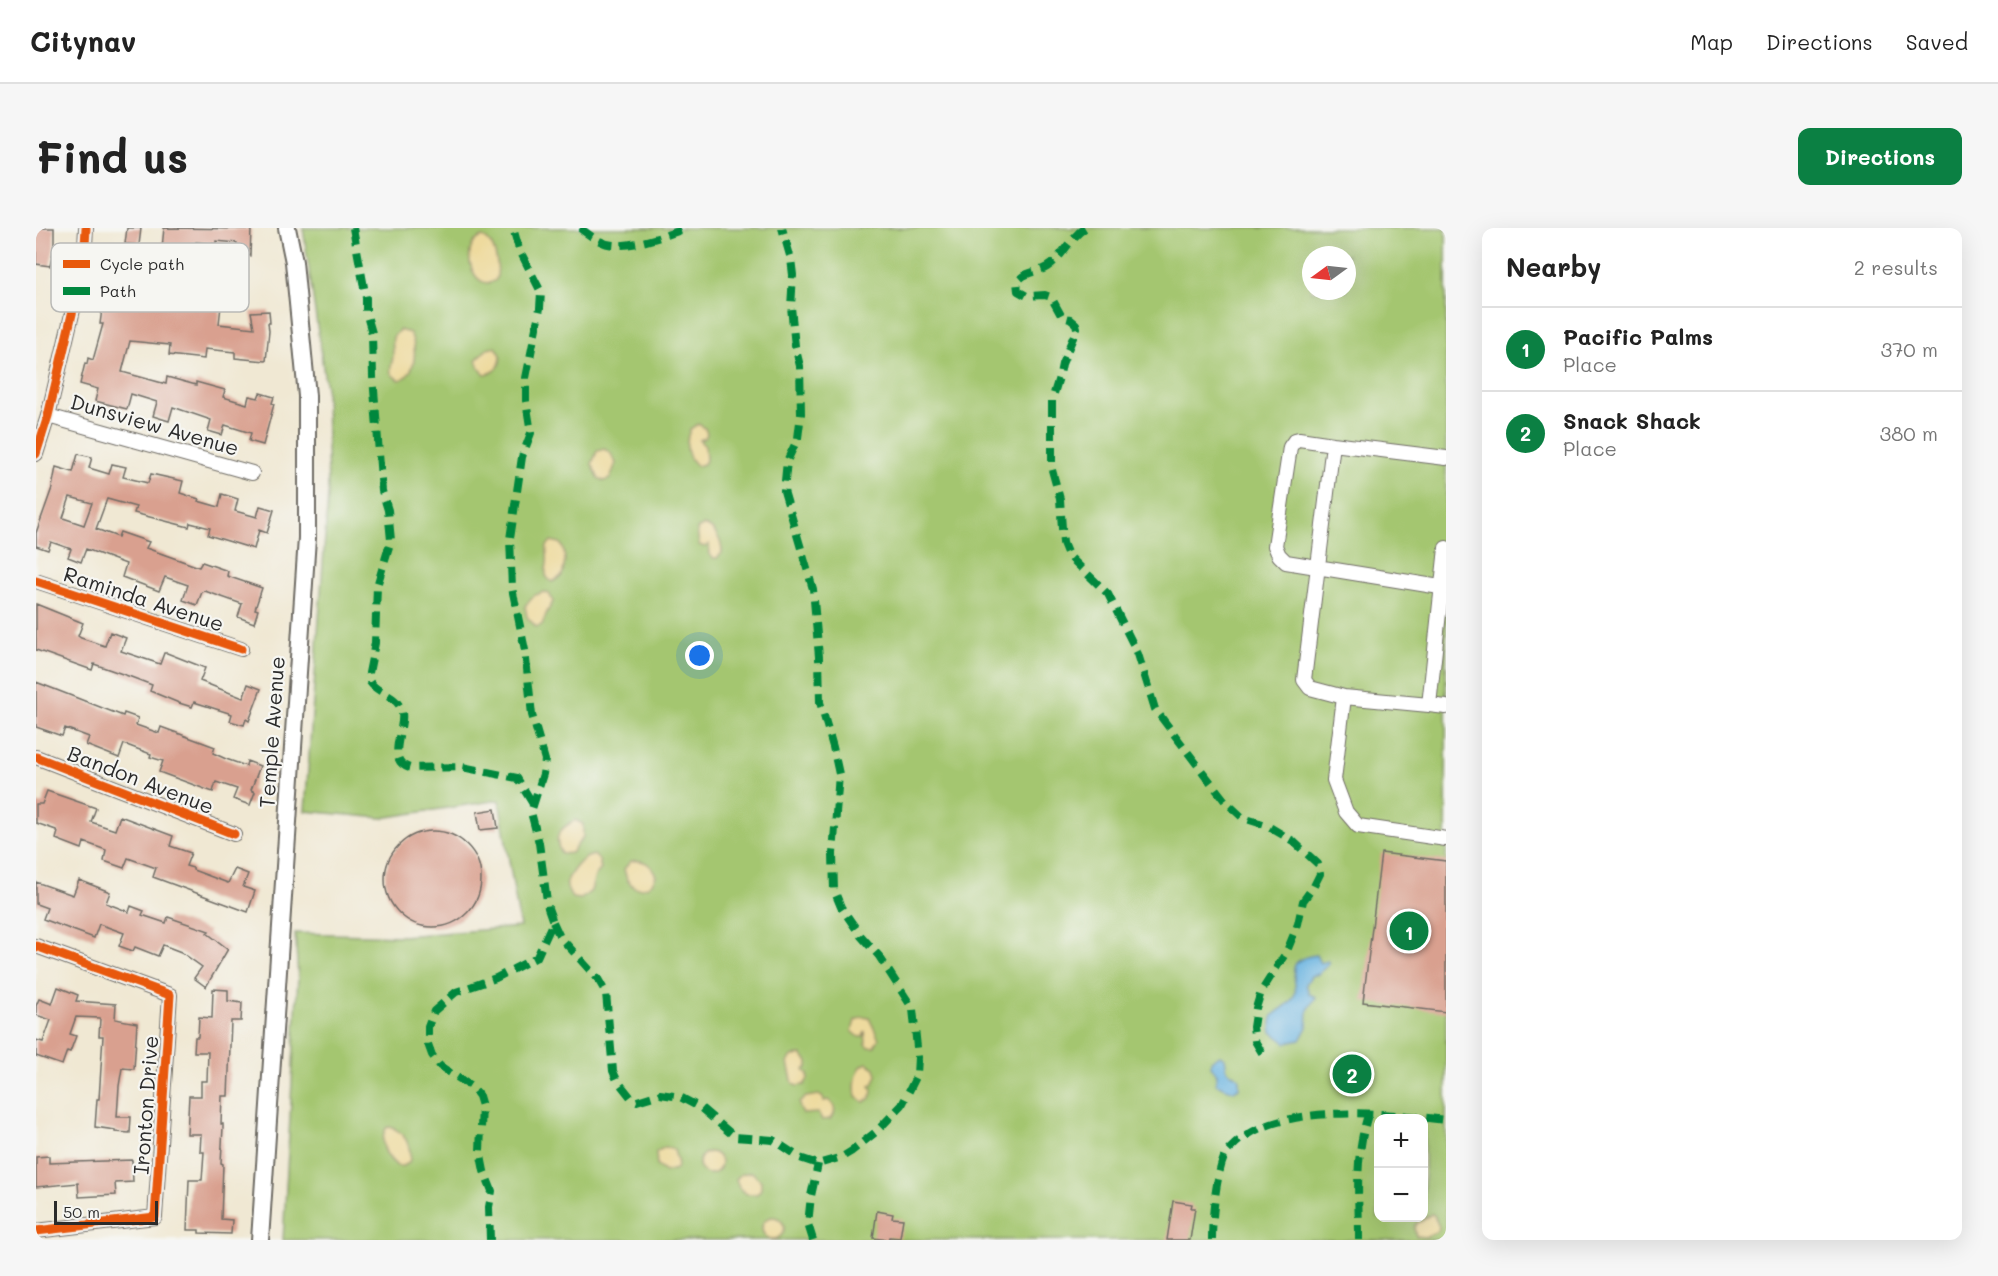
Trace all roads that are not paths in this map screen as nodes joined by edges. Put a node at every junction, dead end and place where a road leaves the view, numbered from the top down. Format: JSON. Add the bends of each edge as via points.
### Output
{"nodes":[{"id":1,"x":86,"y":228,"type":"edge"},
{"id":2,"x":287,"y":228,"type":"edge"},
{"id":3,"x":85,"y":243,"type":"edge"},
{"id":4,"x":72,"y":312,"type":"edge"},
{"id":5,"x":48,"y":416,"type":"junction"},
{"id":6,"x":1333,"y":444,"type":"junction"},
{"id":7,"x":36,"y":454,"type":"edge"},
{"id":8,"x":1446,"y":458,"type":"edge"},
{"id":9,"x":252,"y":473,"type":"dead end"},
{"id":10,"x":1446,"y":548,"type":"edge"},
{"id":11,"x":1318,"y":566,"type":"junction"},
{"id":12,"x":36,"y":581,"type":"edge"},
{"id":13,"x":1444,"y":588,"type":"edge"},
{"id":14,"x":241,"y":649,"type":"dead end"},
{"id":15,"x":1344,"y":697,"type":"junction"},
{"id":16,"x":1429,"y":705,"type":"junction"},
{"id":17,"x":1446,"y":706,"type":"edge"},
{"id":18,"x":36,"y":757,"type":"edge"},
{"id":19,"x":234,"y":834,"type":"dead end"},
{"id":20,"x":1446,"y":838,"type":"edge"},
{"id":21,"x":36,"y":946,"type":"edge"},
{"id":22,"x":36,"y":1231,"type":"edge"},
{"id":23,"x":260,"y":1240,"type":"edge"}],
"edges":[{"from":1,"to":3,"type":"street"},
{"from":2,"to":23,"type":"main road","name":"Temple Avenue","via":[[307,396],[307,538]]},
{"from":4,"to":5,"type":"street"},
{"from":5,"to":7,"type":"street"},
{"from":5,"to":9,"type":"street","name":"Dunsview Avenue"},
{"from":6,"to":8,"type":"street"},
{"from":6,"to":11,"type":"street"},
{"from":6,"to":11,"type":"street","via":[[1299,439],[1290,447],[1275,546],[1286,562]]},
{"from":10,"to":13,"type":"street"},
{"from":11,"to":13,"type":"street"},
{"from":11,"to":15,"type":"street","via":[[1304,680],[1310,688]]},
{"from":12,"to":14,"type":"street","name":"Raminda Avenue"},
{"from":13,"to":16,"type":"street"},
{"from":15,"to":16,"type":"street"},
{"from":15,"to":20,"type":"street","via":[[1334,780],[1346,812],[1358,826]]},
{"from":16,"to":17,"type":"street"},
{"from":18,"to":19,"type":"street","name":"Bandon Avenue"},
{"from":21,"to":22,"type":"street","name":"Ironton Drive","via":[[170,995],[155,1217]]}]}
